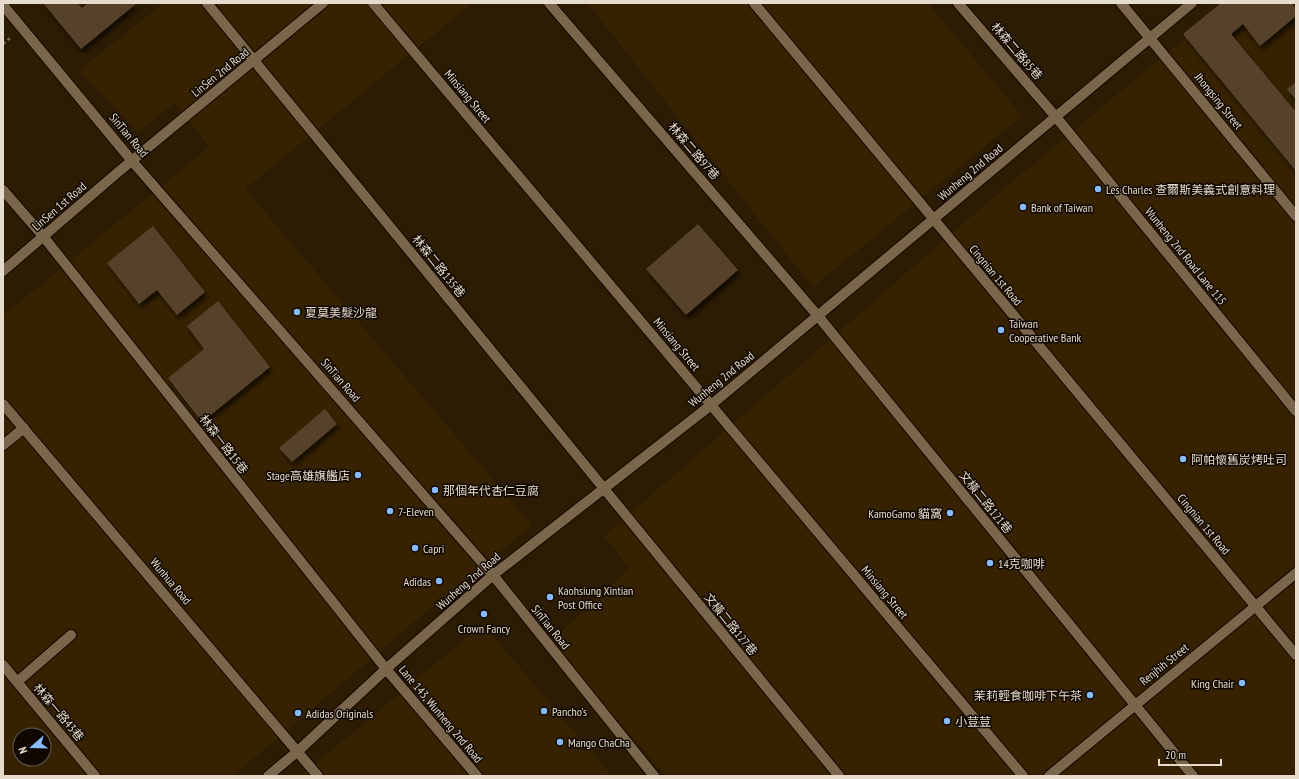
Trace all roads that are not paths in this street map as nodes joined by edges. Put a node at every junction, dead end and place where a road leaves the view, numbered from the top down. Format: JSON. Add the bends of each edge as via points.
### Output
{"nodes":[{"id":1,"x":207,"y":3,"type":"edge"},
{"id":2,"x":323,"y":3,"type":"edge"},
{"id":3,"x":373,"y":3,"type":"edge"},
{"id":4,"x":550,"y":3,"type":"edge"},
{"id":5,"x":754,"y":3,"type":"edge"},
{"id":6,"x":958,"y":3,"type":"edge"},
{"id":7,"x":1121,"y":3,"type":"edge"},
{"id":8,"x":1192,"y":3,"type":"edge"},
{"id":9,"x":3,"y":5,"type":"edge"},
{"id":10,"x":1150,"y":38,"type":"junction"},
{"id":11,"x":255,"y":60,"type":"junction"},
{"id":12,"x":1056,"y":117,"type":"junction"},
{"id":13,"x":132,"y":160,"type":"junction"},
{"id":14,"x":3,"y":190,"type":"edge"},
{"id":15,"x":1296,"y":216,"type":"edge"},
{"id":16,"x":933,"y":219,"type":"junction"},
{"id":17,"x":43,"y":236,"type":"junction"},
{"id":18,"x":3,"y":271,"type":"edge"},
{"id":19,"x":818,"y":316,"type":"junction"},
{"id":20,"x":3,"y":404,"type":"edge"},
{"id":21,"x":711,"y":405,"type":"junction"},
{"id":22,"x":1296,"y":411,"type":"edge"},
{"id":23,"x":24,"y":428,"type":"junction"},
{"id":24,"x":3,"y":445,"type":"edge"},
{"id":25,"x":603,"y":488,"type":"junction"},
{"id":26,"x":1296,"y":573,"type":"edge"},
{"id":27,"x":494,"y":575,"type":"junction"},
{"id":28,"x":1256,"y":606,"type":"junction"},
{"id":29,"x":71,"y":634,"type":"dead end"},
{"id":30,"x":1296,"y":655,"type":"edge"},
{"id":31,"x":3,"y":665,"type":"edge"},
{"id":32,"x":386,"y":669,"type":"junction"},
{"id":33,"x":17,"y":682,"type":"junction"},
{"id":34,"x":1134,"y":706,"type":"junction"},
{"id":35,"x":298,"y":751,"type":"junction"},
{"id":36,"x":95,"y":776,"type":"edge"},
{"id":37,"x":268,"y":776,"type":"edge"},
{"id":38,"x":318,"y":776,"type":"edge"},
{"id":39,"x":477,"y":776,"type":"edge"},
{"id":40,"x":654,"y":776,"type":"edge"},
{"id":41,"x":839,"y":776,"type":"edge"},
{"id":42,"x":1023,"y":776,"type":"edge"},
{"id":43,"x":1049,"y":776,"type":"edge"},
{"id":44,"x":1193,"y":776,"type":"edge"}],
"edges":[{"from":1,"to":11,"type":"street","name":"林森二路135巷"},
{"from":2,"to":11,"type":"street","name":"LinSen 2nd Road"},
{"from":3,"to":21,"type":"street","name":"Minsiang Street"},
{"from":4,"to":19,"type":"street","name":"林森二路97巷"},
{"from":5,"to":16,"type":"street","name":"Cingnian 1st Road"},
{"from":6,"to":12,"type":"street","name":"林森二路85巷"},
{"from":7,"to":10,"type":"street","name":"Jhongsing Street"},
{"from":8,"to":10,"type":"street","name":"Wunheng 2nd Road"},
{"from":9,"to":13,"type":"street","name":"SinTian Road"},
{"from":10,"to":12,"type":"street","name":"Wunheng 2nd Road"},
{"from":10,"to":15,"type":"street","name":"Jhongsing Street"},
{"from":11,"to":13,"type":"street","name":"LinSen 2nd Road"},
{"from":11,"to":25,"type":"street","name":"林森二路135巷"},
{"from":12,"to":16,"type":"street","name":"Wunheng 2nd Road"},
{"from":12,"to":22,"type":"street","name":"Wunheng 2nd Road Lane 115"},
{"from":13,"to":17,"type":"street","name":"LinSen 1st Road"},
{"from":13,"to":27,"type":"street","name":"SinTian Road"},
{"from":14,"to":17,"type":"street","name":"林森一路15巷"},
{"from":16,"to":19,"type":"street","name":"Wunheng 2nd Road"},
{"from":16,"to":28,"type":"street","name":"Cingnian 1st Road"},
{"from":17,"to":18,"type":"street","name":"LinSen 1st Road"},
{"from":17,"to":32,"type":"street","name":"林森一路15巷"},
{"from":19,"to":21,"type":"street","name":"Wunheng 2nd Road"},
{"from":19,"to":34,"type":"street","name":"文橫二路121巷"},
{"from":20,"to":23,"type":"street","name":"Wunhua Road"},
{"from":21,"to":25,"type":"street","name":"Wunheng 2nd Road"},
{"from":21,"to":42,"type":"street","name":"Minsiang Street"},
{"from":23,"to":24,"type":"street"},
{"from":23,"to":35,"type":"street","name":"Wunhua Road"},
{"from":25,"to":27,"type":"street","name":"Wunheng 2nd Road"},
{"from":25,"to":41,"type":"street","name":"文橫二路127巷"},
{"from":26,"to":28,"type":"street","name":"Renjhih Street"},
{"from":27,"to":32,"type":"street","name":"Wunheng 2nd Road"},
{"from":27,"to":40,"type":"street","name":"SinTian Road"},
{"from":28,"to":30,"type":"street","name":"Cingnian 1st Road"},
{"from":28,"to":34,"type":"street","name":"Renjhih Street"},
{"from":29,"to":33,"type":"street"},
{"from":31,"to":33,"type":"street","name":"林森一路43巷"},
{"from":32,"to":35,"type":"street","name":"Wunheng 2nd Road"},
{"from":32,"to":39,"type":"street","name":"Lane 143, Wunheng 2nd Road"},
{"from":33,"to":36,"type":"street","name":"林森一路43巷"},
{"from":34,"to":43,"type":"street","name":"Renjhih Street"},
{"from":34,"to":44,"type":"street","name":"文橫二路121巷"},
{"from":35,"to":37,"type":"street","name":"Wunheng 2nd Road"},
{"from":35,"to":38,"type":"street","name":"Wunhua Road"}]}
